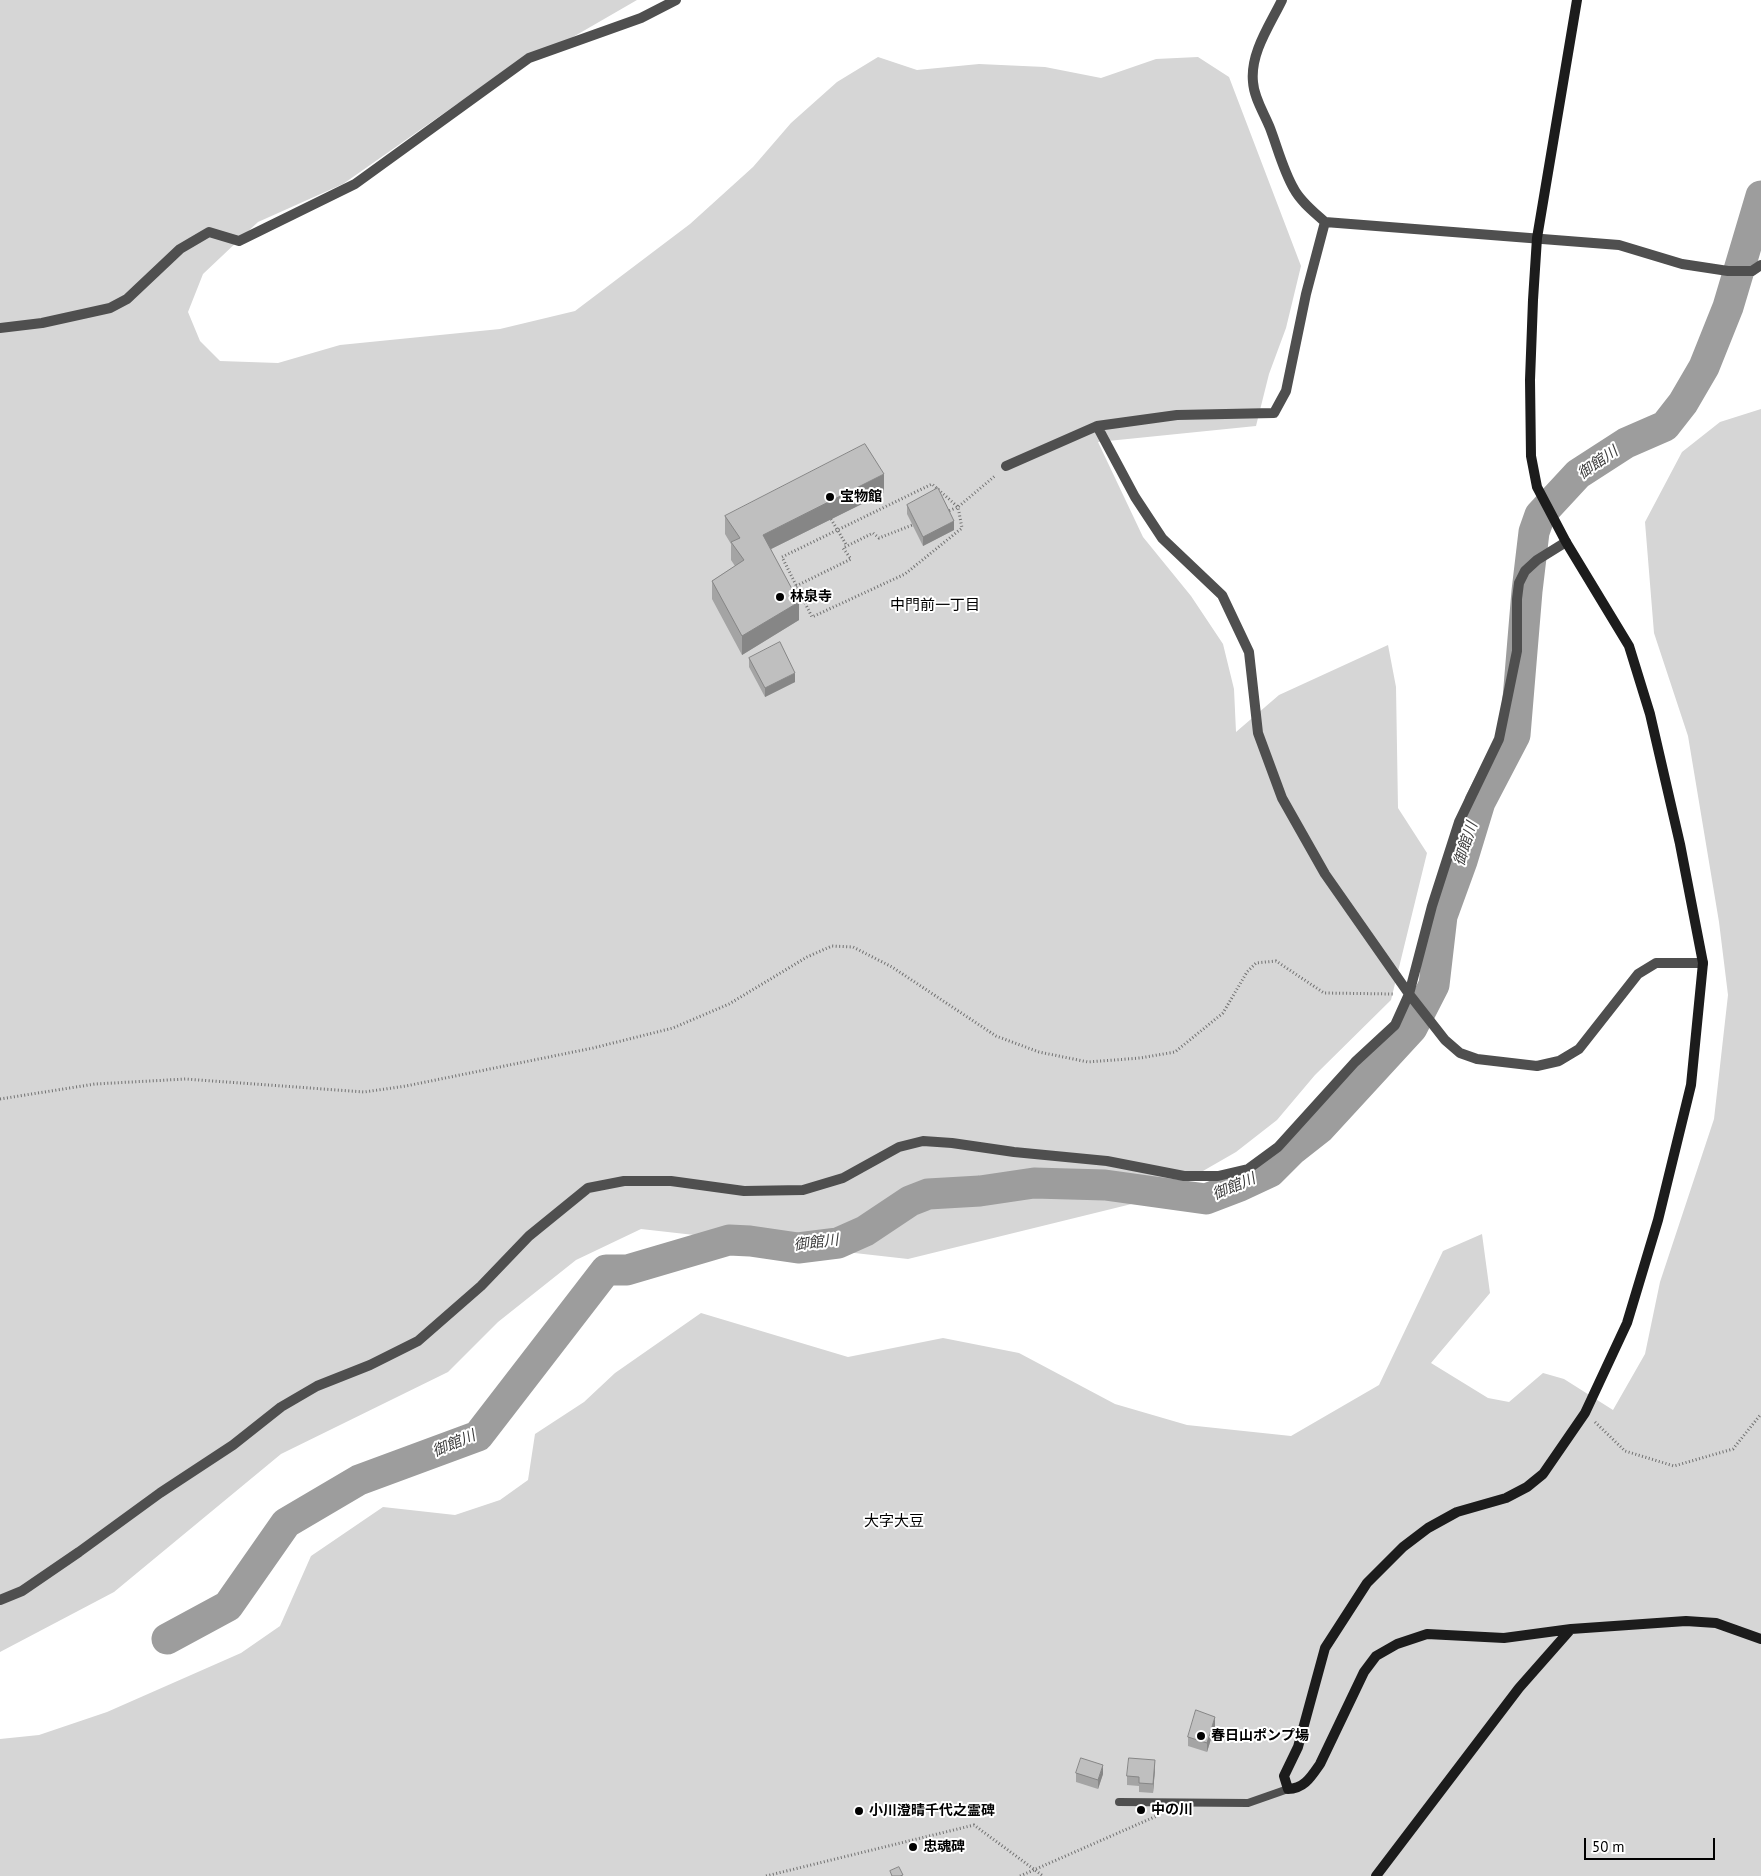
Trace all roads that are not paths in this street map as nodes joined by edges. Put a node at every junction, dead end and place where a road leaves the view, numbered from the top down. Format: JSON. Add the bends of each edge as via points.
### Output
{"nodes":[{"id":1,"x":676,"y":0,"type":"edge"},
{"id":2,"x":1282,"y":0,"type":"edge"},
{"id":3,"x":1577,"y":0,"type":"edge"},
{"id":4,"x":1325,"y":222,"type":"junction"},
{"id":5,"x":1538,"y":238,"type":"junction"},
{"id":6,"x":1756,"y":268,"type":"edge"},
{"id":7,"x":0,"y":328,"type":"edge"},
{"id":8,"x":1097,"y":426,"type":"junction"},
{"id":9,"x":1006,"y":466,"type":"road end"},
{"id":10,"x":1566,"y":542,"type":"junction"},
{"id":11,"x":1703,"y":963,"type":"junction"},
{"id":12,"x":1410,"y":994,"type":"junction"},
{"id":13,"x":0,"y":1600,"type":"edge"},
{"id":14,"x":1571,"y":1629,"type":"junction"},
{"id":15,"x":1761,"y":1639,"type":"edge"},
{"id":16,"x":1288,"y":1790,"type":"junction"},
{"id":17,"x":1119,"y":1802,"type":"dead end"},
{"id":18,"x":1376,"y":1876,"type":"edge"}],
"edges":[{"from":1,"to":7,"type":"street","via":[[641,18],[529,58],[354,184],[239,241],[209,232],[180,249],[127,299],[110,308],[42,323]]},
{"from":2,"to":4,"type":"street","via":[[1256,53],[1253,82],[1257,100],[1294,190]]},
{"from":3,"to":5,"type":"main road"},
{"from":4,"to":5,"type":"street"},
{"from":4,"to":8,"type":"street","via":[[1286,391],[1274,413],[1177,415]]},
{"from":5,"to":6,"type":"street","via":[[1620,245],[1682,264],[1728,271]]},
{"from":5,"to":10,"type":"main road","via":[[1530,380],[1531,456],[1537,487]]},
{"from":8,"to":9,"type":"street"},
{"from":8,"to":12,"type":"street","via":[[1135,497],[1162,538],[1222,595],[1249,652],[1258,733],[1282,798],[1325,874]]},
{"from":10,"to":11,"type":"main road","via":[[1629,646],[1650,714]]},
{"from":10,"to":12,"type":"street","via":[[1537,560],[1525,571],[1519,583],[1517,651],[1500,739],[1459,822],[1432,906]]},
{"from":11,"to":12,"type":"street","via":[[1656,963],[1638,974],[1579,1050],[1559,1061],[1537,1066],[1477,1059],[1460,1053],[1439,1033]]},
{"from":11,"to":16,"type":"main road","via":[[1692,1085],[1658,1220],[1627,1323],[1585,1413],[1543,1474],[1527,1487],[1506,1498],[1457,1512],[1428,1528],[1403,1546],[1367,1582],[1324,1648],[1298,1747],[1284,1776]]},
{"from":12,"to":13,"type":"street","via":[[1395,1025],[1355,1062],[1278,1147],[1248,1169],[1218,1176],[1184,1176],[1107,1161],[923,1141],[900,1147],[843,1178],[803,1190],[744,1191],[671,1181],[624,1181],[588,1188],[529,1236],[481,1286],[418,1341],[317,1386],[282,1407],[79,1552],[22,1591]]},
{"from":14,"to":15,"type":"main road","via":[[1686,1621],[1716,1624]]},
{"from":14,"to":16,"type":"main road","via":[[1504,1638],[1428,1634],[1390,1648],[1376,1656],[1364,1672],[1320,1764],[1306,1783]]},
{"from":14,"to":18,"type":"main road","via":[[1519,1688]]},
{"from":16,"to":17,"type":"lane","via":[[1248,1803]]}]}
